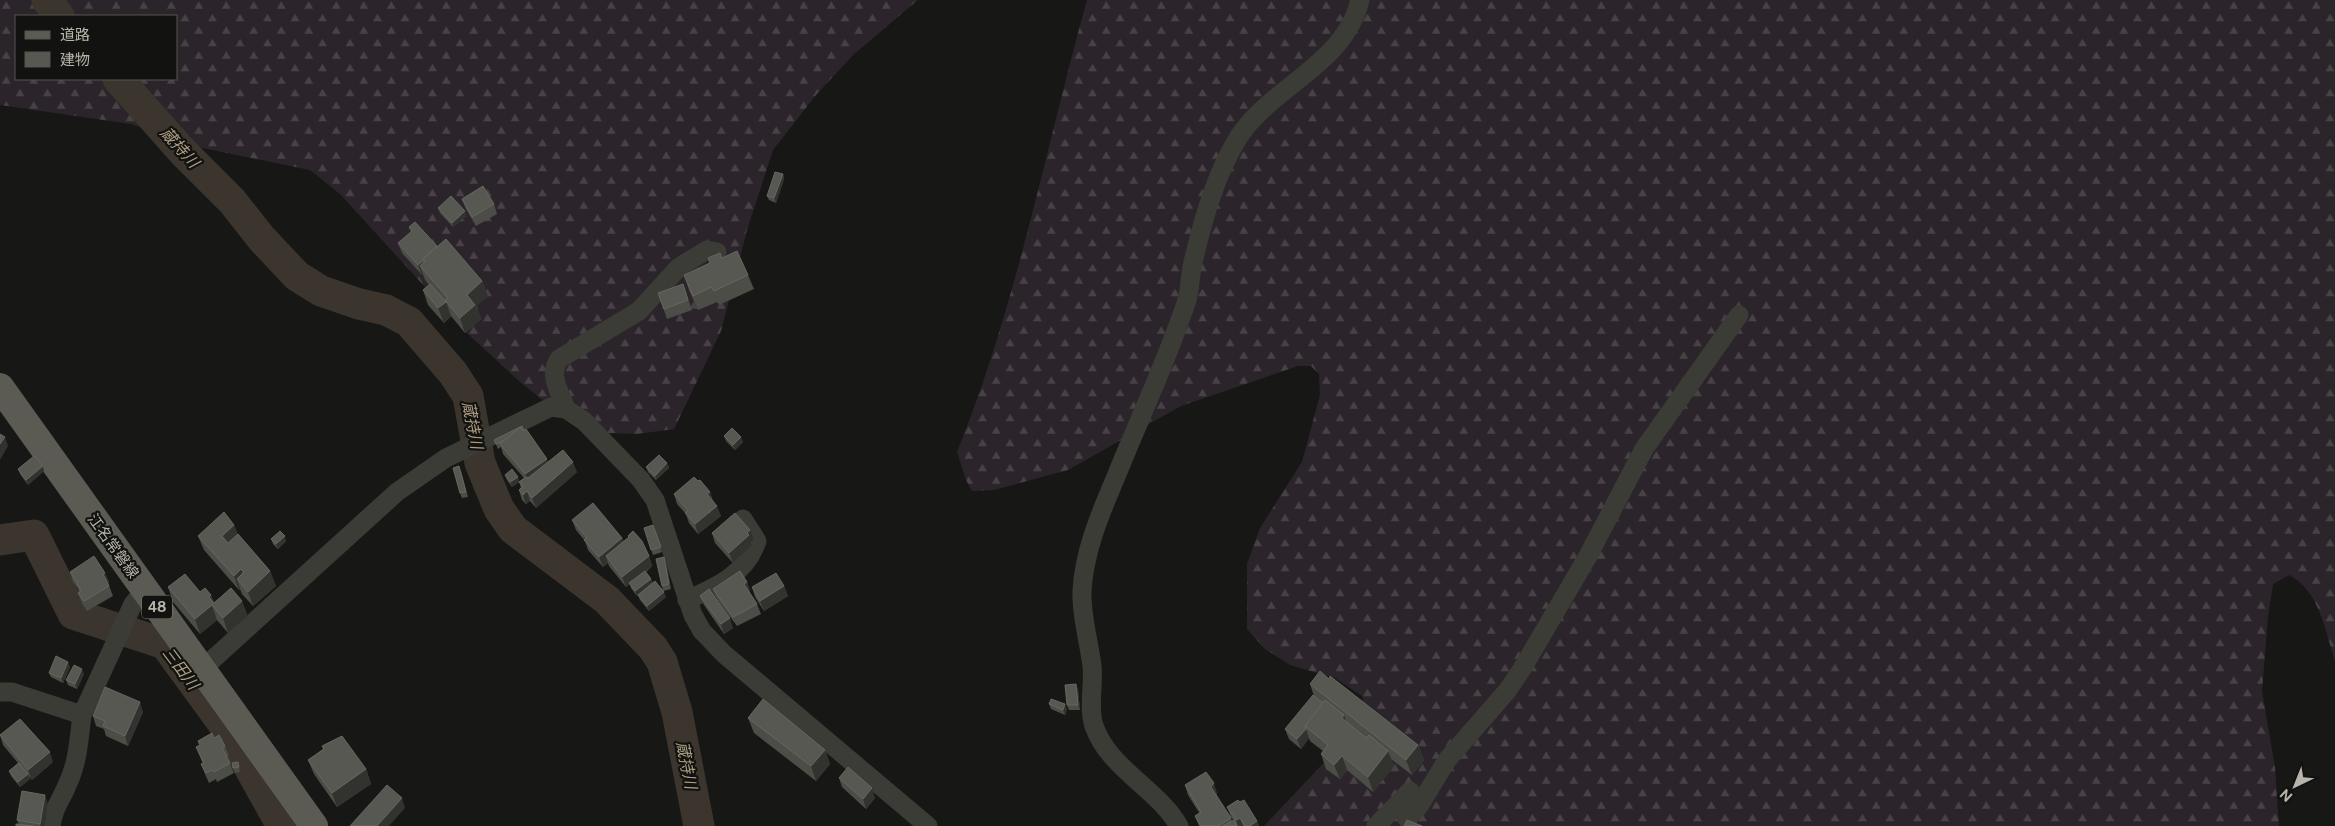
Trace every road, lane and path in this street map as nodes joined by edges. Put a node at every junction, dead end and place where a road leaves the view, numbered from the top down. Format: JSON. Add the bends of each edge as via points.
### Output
{"nodes":[{"id":1,"x":1360,"y":0,"type":"edge"},
{"id":2,"x":717,"y":252,"type":"edge"},
{"id":3,"x":1739,"y":315,"type":"dead end"},
{"id":4,"x":0,"y":388,"type":"edge"},
{"id":5,"x":8,"y":406,"type":"edge"},
{"id":6,"x":566,"y":409,"type":"junction"},
{"id":7,"x":742,"y":519,"type":"edge"},
{"id":8,"x":145,"y":590,"type":"junction"},
{"id":9,"x":686,"y":600,"type":"junction"},
{"id":10,"x":201,"y":670,"type":"junction"},
{"id":11,"x":0,"y":692,"type":"edge"},
{"id":12,"x":82,"y":715,"type":"junction"},
{"id":13,"x":1410,"y":791,"type":"dead end"},
{"id":14,"x":1406,"y":818,"type":"edge"},
{"id":15,"x":52,"y":826,"type":"edge"},
{"id":16,"x":314,"y":826,"type":"edge"},
{"id":17,"x":928,"y":826,"type":"edge"},
{"id":18,"x":1178,"y":826,"type":"edge"},
{"id":19,"x":1376,"y":826,"type":"edge"}],
"edges":[{"from":1,"to":18,"type":"street","via":[[1354,21],[1333,47],[1264,108],[1244,128],[1234,144],[1204,223],[1188,296],[1098,520],[1087,556],[1082,592],[1083,616],[1092,665],[1092,719],[1095,729],[1133,778],[1164,804]]},
{"from":2,"to":6,"type":"street","via":[[707,250],[679,267],[639,311],[559,359],[554,366],[554,376]]},
{"from":3,"to":14,"type":"street","via":[[1644,450],[1588,556],[1508,691],[1447,760],[1419,806]]},
{"from":4,"to":5,"type":"main road","name":"江名常磐線","number":"48"},
{"from":5,"to":8,"type":"main road","name":"江名常磐線","number":"48"},
{"from":6,"to":9,"type":"street","via":[[584,421],[641,480],[655,500]]},
{"from":6,"to":10,"type":"street","via":[[551,407],[446,458],[397,492]]},
{"from":7,"to":9,"type":"street","via":[[757,541],[746,563],[718,587]]},
{"from":8,"to":10,"type":"main road","name":"江名常磐線","number":"48"},
{"from":8,"to":12,"type":"street","via":[[133,604]]},
{"from":9,"to":17,"type":"street","via":[[702,631],[724,654]]},
{"from":10,"to":16,"type":"main road","name":"江名常磐線","number":"48"},
{"from":11,"to":12,"type":"street","via":[[12,692]]},
{"from":12,"to":15,"type":"street","via":[[76,759],[68,784],[53,811]]},
{"from":13,"to":14,"type":"street"},
{"from":14,"to":19,"type":"street"}]}
